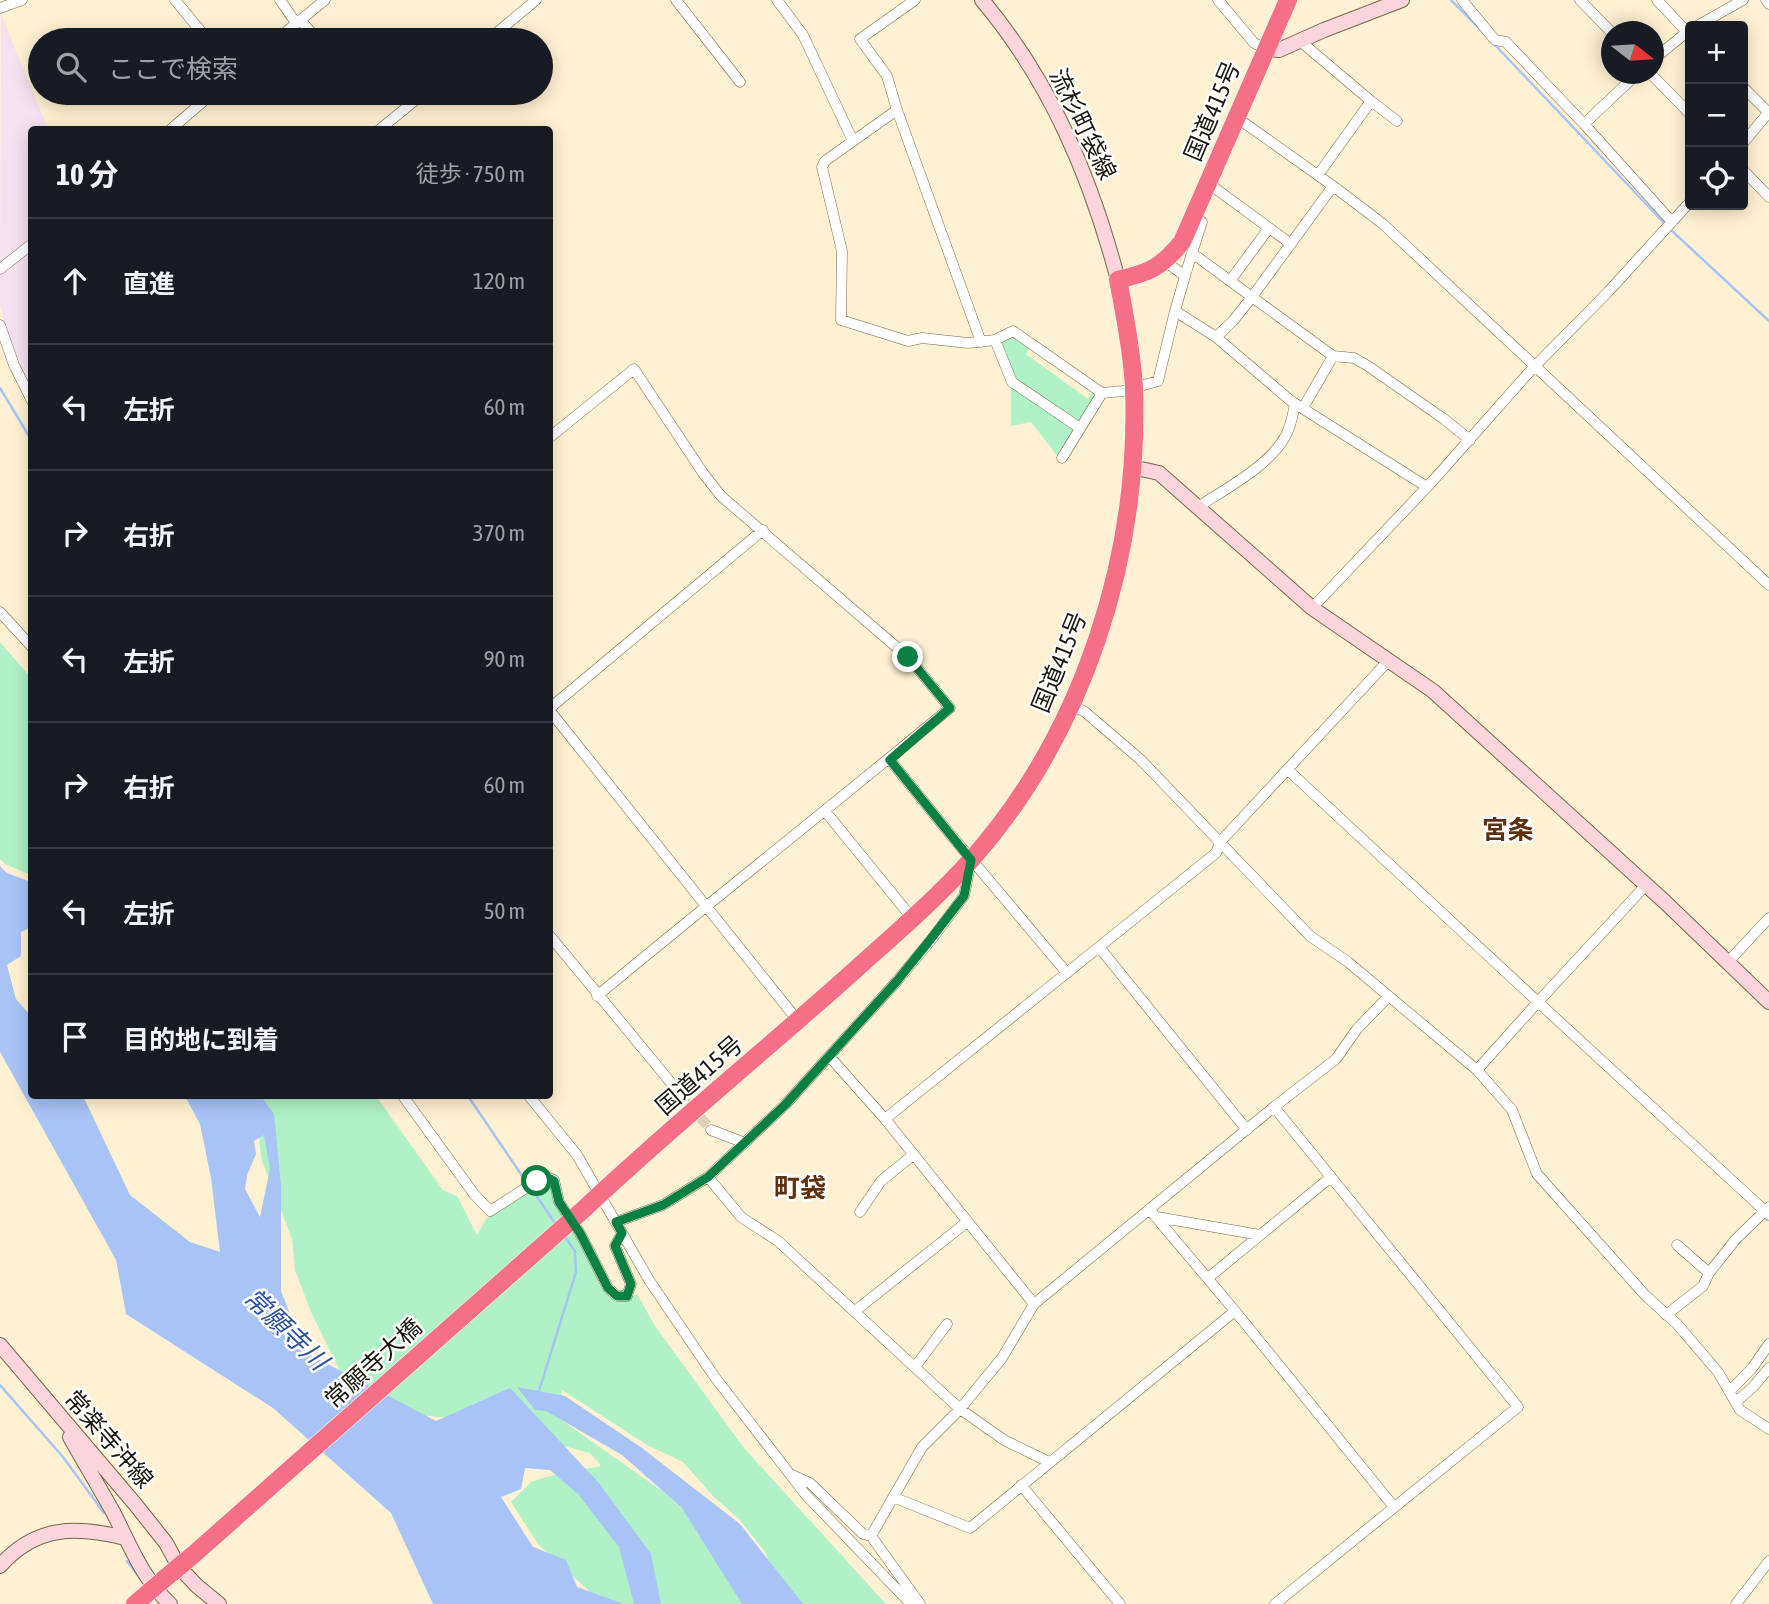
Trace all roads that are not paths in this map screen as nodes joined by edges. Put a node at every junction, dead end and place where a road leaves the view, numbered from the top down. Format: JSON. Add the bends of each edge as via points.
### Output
{"nodes":[{"id":1,"x":22,"y":0,"type":"edge"},
{"id":2,"x":175,"y":0,"type":"edge"},
{"id":3,"x":280,"y":0,"type":"edge"},
{"id":4,"x":325,"y":0,"type":"edge"},
{"id":5,"x":536,"y":0,"type":"edge"},
{"id":6,"x":676,"y":0,"type":"edge"},
{"id":7,"x":777,"y":0,"type":"edge"},
{"id":8,"x":915,"y":0,"type":"edge"},
{"id":9,"x":982,"y":0,"type":"edge"},
{"id":10,"x":1218,"y":0,"type":"edge"},
{"id":11,"x":1288,"y":0,"type":"edge"},
{"id":12,"x":1462,"y":0,"type":"edge"},
{"id":13,"x":1580,"y":0,"type":"edge"},
{"id":14,"x":1657,"y":0,"type":"edge"},
{"id":15,"x":1743,"y":0,"type":"edge"},
{"id":16,"x":1393,"y":2,"type":"edge"},
{"id":17,"x":0,"y":8,"type":"edge"},
{"id":18,"x":298,"y":21,"type":"junction"},
{"id":19,"x":1708,"y":21,"type":"edge"},
{"id":20,"x":1601,"y":22,"type":"edge"},
{"id":21,"x":1685,"y":26,"type":"edge"},
{"id":22,"x":198,"y":28,"type":"edge"},
{"id":23,"x":290,"y":28,"type":"edge"},
{"id":24,"x":305,"y":28,"type":"edge"},
{"id":25,"x":502,"y":28,"type":"edge"},
{"id":26,"x":1685,"y":36,"type":"edge"},
{"id":27,"x":1300,"y":41,"type":"junction"},
{"id":28,"x":1266,"y":49,"type":"junction"},
{"id":29,"x":1664,"y":51,"type":"edge"},
{"id":30,"x":740,"y":82,"type":"dead end"},
{"id":31,"x":1626,"y":84,"type":"edge"},
{"id":32,"x":1661,"y":84,"type":"edge"},
{"id":33,"x":1748,"y":92,"type":"edge"},
{"id":34,"x":1371,"y":101,"type":"junction"},
{"id":35,"x":199,"y":105,"type":"edge"},
{"id":36,"x":409,"y":105,"type":"edge"},
{"id":37,"x":1685,"y":109,"type":"edge"},
{"id":38,"x":897,"y":110,"type":"junction"},
{"id":39,"x":1769,"y":112,"type":"edge"},
{"id":40,"x":1236,"y":117,"type":"junction"},
{"id":41,"x":1397,"y":121,"type":"dead end"},
{"id":42,"x":1584,"y":124,"type":"junction"},
{"id":43,"x":175,"y":126,"type":"edge"},
{"id":44,"x":384,"y":126,"type":"edge"},
{"id":45,"x":1748,"y":138,"type":"edge"},
{"id":46,"x":853,"y":141,"type":"junction"},
{"id":47,"x":1318,"y":175,"type":"junction"},
{"id":48,"x":1748,"y":175,"type":"edge"},
{"id":49,"x":1208,"y":183,"type":"junction"},
{"id":50,"x":1333,"y":186,"type":"junction"},
{"id":51,"x":1769,"y":197,"type":"edge"},
{"id":52,"x":1685,"y":208,"type":"edge"},
{"id":53,"x":1194,"y":217,"type":"junction"},
{"id":54,"x":1672,"y":222,"type":"junction"},
{"id":55,"x":1269,"y":228,"type":"junction"},
{"id":56,"x":1291,"y":244,"type":"junction"},
{"id":57,"x":28,"y":247,"type":"edge"},
{"id":58,"x":1192,"y":253,"type":"junction"},
{"id":59,"x":1166,"y":262,"type":"junction"},
{"id":60,"x":0,"y":269,"type":"edge"},
{"id":61,"x":1185,"y":276,"type":"junction"},
{"id":62,"x":1118,"y":280,"type":"junction"},
{"id":63,"x":1230,"y":281,"type":"junction"},
{"id":64,"x":1252,"y":297,"type":"junction"},
{"id":65,"x":1175,"y":311,"type":"junction"},
{"id":66,"x":0,"y":325,"type":"edge"},
{"id":67,"x":1216,"y":337,"type":"junction"},
{"id":68,"x":995,"y":340,"type":"junction"},
{"id":69,"x":981,"y":342,"type":"junction"},
{"id":70,"x":1333,"y":356,"type":"junction"},
{"id":71,"x":1535,"y":366,"type":"junction"},
{"id":72,"x":1133,"y":387,"type":"junction"},
{"id":73,"x":28,"y":393,"type":"edge"},
{"id":74,"x":1102,"y":393,"type":"junction"},
{"id":75,"x":1299,"y":406,"type":"junction"},
{"id":76,"x":1080,"y":428,"type":"junction"},
{"id":77,"x":553,"y":436,"type":"edge"},
{"id":78,"x":1470,"y":440,"type":"junction"},
{"id":79,"x":1062,"y":458,"type":"dead end"},
{"id":80,"x":1132,"y":467,"type":"junction"},
{"id":81,"x":1427,"y":487,"type":"junction"},
{"id":82,"x":1198,"y":507,"type":"junction"},
{"id":83,"x":763,"y":530,"type":"junction"},
{"id":84,"x":1769,"y":585,"type":"edge"},
{"id":85,"x":1312,"y":608,"type":"junction"},
{"id":86,"x":0,"y":612,"type":"edge"},
{"id":87,"x":28,"y":643,"type":"edge"},
{"id":88,"x":1389,"y":660,"type":"junction"},
{"id":89,"x":1071,"y":705,"type":"junction"},
{"id":90,"x":553,"y":706,"type":"edge"},
{"id":91,"x":553,"y":713,"type":"edge"},
{"id":92,"x":890,"y":760,"type":"junction"},
{"id":93,"x":1288,"y":770,"type":"junction"},
{"id":94,"x":825,"y":811,"type":"junction"},
{"id":95,"x":1220,"y":842,"type":"junction"},
{"id":96,"x":971,"y":860,"type":"junction"},
{"id":97,"x":1646,"y":885,"type":"junction"},
{"id":98,"x":705,"y":906,"type":"junction"},
{"id":99,"x":912,"y":918,"type":"junction"},
{"id":100,"x":1769,"y":918,"type":"edge"},
{"id":101,"x":553,"y":940,"type":"edge"},
{"id":102,"x":1099,"y":947,"type":"junction"},
{"id":103,"x":1727,"y":963,"type":"junction"},
{"id":104,"x":1068,"y":973,"type":"junction"},
{"id":105,"x":597,"y":996,"type":"junction"},
{"id":106,"x":1388,"y":998,"type":"junction"},
{"id":107,"x":1538,"y":1002,"type":"junction"},
{"id":108,"x":1769,"y":1002,"type":"edge"},
{"id":109,"x":798,"y":1021,"type":"junction"},
{"id":110,"x":829,"y":1056,"type":"junction"},
{"id":111,"x":1477,"y":1070,"type":"junction"},
{"id":112,"x":681,"y":1095,"type":"tunnel mouth"},
{"id":113,"x":405,"y":1099,"type":"edge"},
{"id":114,"x":531,"y":1099,"type":"edge"},
{"id":115,"x":1274,"y":1107,"type":"junction"},
{"id":116,"x":885,"y":1119,"type":"junction"},
{"id":117,"x":711,"y":1130,"type":"tunnel mouth"},
{"id":118,"x":1247,"y":1130,"type":"junction"},
{"id":119,"x":745,"y":1143,"type":"junction"},
{"id":120,"x":913,"y":1154,"type":"junction"},
{"id":121,"x":708,"y":1177,"type":"junction"},
{"id":122,"x":1331,"y":1177,"type":"junction"},
{"id":123,"x":600,"y":1194,"type":"junction"},
{"id":124,"x":584,"y":1209,"type":"joint"},
{"id":125,"x":1149,"y":1209,"type":"junction"},
{"id":126,"x":1768,"y":1211,"type":"edge"},
{"id":127,"x":860,"y":1212,"type":"dead end"},
{"id":128,"x":1157,"y":1217,"type":"junction"},
{"id":129,"x":616,"y":1222,"type":"junction"},
{"id":130,"x":967,"y":1222,"type":"junction"},
{"id":131,"x":622,"y":1233,"type":"junction"},
{"id":132,"x":1260,"y":1235,"type":"junction"},
{"id":133,"x":1677,"y":1245,"type":"dead end"},
{"id":134,"x":1709,"y":1273,"type":"junction"},
{"id":135,"x":1208,"y":1278,"type":"junction"},
{"id":136,"x":1034,"y":1304,"type":"junction"},
{"id":137,"x":855,"y":1311,"type":"junction"},
{"id":138,"x":1235,"y":1311,"type":"junction"},
{"id":139,"x":1666,"y":1315,"type":"junction"},
{"id":140,"x":947,"y":1324,"type":"dead end"},
{"id":141,"x":1769,"y":1344,"type":"edge"},
{"id":142,"x":0,"y":1345,"type":"edge"},
{"id":143,"x":915,"y":1367,"type":"junction"},
{"id":144,"x":1769,"y":1368,"type":"edge"},
{"id":145,"x":1730,"y":1391,"type":"junction"},
{"id":146,"x":1736,"y":1402,"type":"junction"},
{"id":147,"x":53,"y":1409,"type":"junction"},
{"id":148,"x":960,"y":1409,"type":"junction"},
{"id":149,"x":1769,"y":1429,"type":"edge"},
{"id":150,"x":1049,"y":1462,"type":"junction"},
{"id":151,"x":790,"y":1474,"type":"junction"},
{"id":152,"x":1021,"y":1485,"type":"junction"},
{"id":153,"x":892,"y":1497,"type":"junction"},
{"id":154,"x":1394,"y":1507,"type":"junction"},
{"id":155,"x":871,"y":1536,"type":"junction"},
{"id":156,"x":125,"y":1538,"type":"junction"},
{"id":157,"x":1769,"y":1561,"type":"edge"},
{"id":158,"x":0,"y":1566,"type":"edge"},
{"id":159,"x":179,"y":1567,"type":"junction"},
{"id":160,"x":135,"y":1604,"type":"edge"},
{"id":161,"x":170,"y":1604,"type":"edge"},
{"id":162,"x":219,"y":1604,"type":"edge"},
{"id":163,"x":911,"y":1604,"type":"edge"},
{"id":164,"x":920,"y":1604,"type":"edge"},
{"id":165,"x":1119,"y":1604,"type":"edge"},
{"id":166,"x":1275,"y":1604,"type":"edge"},
{"id":167,"x":1736,"y":1604,"type":"edge"}],
"edges":[{"from":1,"to":17,"type":"street"},
{"from":2,"to":22,"type":"street"},
{"from":3,"to":18,"type":"street"},
{"from":4,"to":18,"type":"street"},
{"from":5,"to":25,"type":"street"},
{"from":6,"to":30,"type":"street"},
{"from":7,"to":46,"type":"street","via":[[803,35]]},
{"from":8,"to":38,"type":"street","via":[[860,38],[887,76]]},
{"from":9,"to":62,"type":"main road","name":"流杉町袋線","via":[[1058,112],[1101,218]]},
{"from":10,"to":28,"type":"street","via":[[1254,43]]},
{"from":11,"to":28,"type":"highway","name":"国道415号"},
{"from":12,"to":42,"type":"street","via":[[1495,40],[1506,42]]},
{"from":13,"to":20,"type":"street"},
{"from":14,"to":21,"type":"street"},
{"from":15,"to":19,"type":"street"},
{"from":16,"to":27,"type":"main road"},
{"from":18,"to":23,"type":"street"},
{"from":18,"to":24,"type":"street"},
{"from":26,"to":29,"type":"street"},
{"from":27,"to":28,"type":"main road","via":[[1279,50]]},
{"from":27,"to":34,"type":"street"},
{"from":28,"to":40,"type":"highway","name":"国道415号"},
{"from":31,"to":42,"type":"street"},
{"from":32,"to":37,"type":"street"},
{"from":33,"to":39,"type":"street"},
{"from":34,"to":41,"type":"street"},
{"from":34,"to":47,"type":"street"},
{"from":35,"to":43,"type":"street"},
{"from":36,"to":44,"type":"street"},
{"from":38,"to":46,"type":"street"},
{"from":38,"to":69,"type":"street"},
{"from":39,"to":45,"type":"street"},
{"from":40,"to":47,"type":"street"},
{"from":40,"to":49,"type":"highway","name":"国道415号"},
{"from":42,"to":54,"type":"street"},
{"from":46,"to":69,"type":"street","via":[[822,167],[842,251],[841,320],[908,341]]},
{"from":47,"to":50,"type":"street"},
{"from":48,"to":51,"type":"street"},
{"from":49,"to":53,"type":"highway","name":"国道415号"},
{"from":49,"to":55,"type":"street"},
{"from":50,"to":56,"type":"street"},
{"from":50,"to":71,"type":"street","via":[[1383,224]]},
{"from":52,"to":54,"type":"street"},
{"from":53,"to":58,"type":"street","via":[[1202,222]]},
{"from":53,"to":59,"type":"highway","name":"国道415号"},
{"from":54,"to":71,"type":"street"},
{"from":55,"to":56,"type":"street"},
{"from":55,"to":63,"type":"street"},
{"from":56,"to":64,"type":"street"},
{"from":57,"to":60,"type":"street"},
{"from":58,"to":61,"type":"street"},
{"from":58,"to":63,"type":"street"},
{"from":59,"to":61,"type":"street"},
{"from":59,"to":62,"type":"highway"},
{"from":61,"to":65,"type":"street"},
{"from":62,"to":72,"type":"highway","name":"国道415号"},
{"from":63,"to":64,"type":"street"},
{"from":64,"to":67,"type":"street"},
{"from":64,"to":70,"type":"street"},
{"from":65,"to":67,"type":"street"},
{"from":65,"to":72,"type":"street","via":[[1158,381]]},
{"from":66,"to":73,"type":"street"},
{"from":67,"to":75,"type":"street"},
{"from":68,"to":69,"type":"street"},
{"from":68,"to":74,"type":"street","via":[[1013,331]]},
{"from":68,"to":76,"type":"street","via":[[1012,382]]},
{"from":70,"to":75,"type":"street"},
{"from":70,"to":78,"type":"street","via":[[1354,358],[1368,366]]},
{"from":71,"to":78,"type":"street"},
{"from":71,"to":84,"type":"street"},
{"from":72,"to":74,"type":"street"},
{"from":72,"to":80,"type":"highway","name":"国道415号"},
{"from":74,"to":76,"type":"street"},
{"from":75,"to":81,"type":"street"},
{"from":75,"to":82,"type":"street","via":[[1279,445],[1254,470]]},
{"from":76,"to":79,"type":"street"},
{"from":77,"to":83,"type":"street","via":[[634,369],[721,496]]},
{"from":78,"to":81,"type":"street"},
{"from":80,"to":82,"type":"main road","via":[[1159,473]]},
{"from":80,"to":89,"type":"highway","name":"国道415号","via":[[1116,572],[1097,640]]},
{"from":81,"to":85,"type":"street"},
{"from":82,"to":85,"type":"main road"},
{"from":83,"to":90,"type":"street"},
{"from":83,"to":92,"type":"street","via":[[908,657],[950,708]]},
{"from":85,"to":88,"type":"main road"},
{"from":86,"to":87,"type":"street"},
{"from":88,"to":93,"type":"street"},
{"from":88,"to":97,"type":"main road","via":[[1433,691]]},
{"from":89,"to":95,"type":"street","via":[[1141,760]]},
{"from":89,"to":96,"type":"highway","name":"国道415号","via":[[1035,772]]},
{"from":91,"to":98,"type":"street"},
{"from":92,"to":94,"type":"street"},
{"from":92,"to":96,"type":"street"},
{"from":93,"to":95,"type":"street"},
{"from":93,"to":107,"type":"street"},
{"from":94,"to":98,"type":"street"},
{"from":94,"to":99,"type":"street"},
{"from":95,"to":102,"type":"street","via":[[1216,853]]},
{"from":95,"to":106,"type":"street","via":[[1310,936]]},
{"from":96,"to":99,"type":"highway","name":"国道415号"},
{"from":96,"to":104,"type":"street"},
{"from":96,"to":110,"type":"street","via":[[964,896],[897,981]]},
{"from":97,"to":103,"type":"main road"},
{"from":97,"to":107,"type":"street"},
{"from":98,"to":105,"type":"street"},
{"from":98,"to":109,"type":"street"},
{"from":99,"to":109,"type":"highway","name":"国道415号"},
{"from":100,"to":103,"type":"street"},
{"from":101,"to":105,"type":"street"},
{"from":102,"to":104,"type":"street"},
{"from":102,"to":118,"type":"street"},
{"from":103,"to":108,"type":"main road"},
{"from":104,"to":116,"type":"street"},
{"from":105,"to":112,"type":"street"},
{"from":106,"to":111,"type":"street"},
{"from":106,"to":115,"type":"street","via":[[1336,1059]]},
{"from":107,"to":111,"type":"street"},
{"from":107,"to":126,"type":"street"},
{"from":109,"to":123,"type":"highway","name":"国道415号"},
{"from":110,"to":116,"type":"street"},
{"from":110,"to":119,"type":"street"},
{"from":111,"to":139,"type":"street","via":[[1511,1110],[1537,1174]]},
{"from":113,"to":131,"type":"street","via":[[490,1211],[537,1181],[546,1177],[554,1181],[559,1202],[617,1296],[627,1296],[631,1284],[615,1246]]},
{"from":114,"to":123,"type":"street"},
{"from":115,"to":118,"type":"street"},
{"from":115,"to":122,"type":"street"},
{"from":116,"to":120,"type":"street"},
{"from":117,"to":119,"type":"street"},
{"from":118,"to":125,"type":"street"},
{"from":119,"to":121,"type":"street"},
{"from":120,"to":127,"type":"street","via":[[881,1181]]},
{"from":120,"to":130,"type":"street"},
{"from":121,"to":129,"type":"street","via":[[663,1205]]},
{"from":121,"to":137,"type":"street","via":[[741,1217],[778,1241]]},
{"from":122,"to":132,"type":"street"},
{"from":122,"to":154,"type":"street","via":[[1518,1407]]},
{"from":123,"to":124,"type":"highway","name":"国道415号"},
{"from":123,"to":129,"type":"street"},
{"from":124,"to":159,"type":"highway","name":"常願寺大橋","bridge":true},
{"from":125,"to":128,"type":"street"},
{"from":125,"to":136,"type":"street"},
{"from":126,"to":134,"type":"street","via":[[1736,1239]]},
{"from":128,"to":132,"type":"street"},
{"from":128,"to":135,"type":"street"},
{"from":129,"to":131,"type":"street"},
{"from":130,"to":136,"type":"street"},
{"from":130,"to":137,"type":"street"},
{"from":131,"to":151,"type":"street","via":[[714,1376]]},
{"from":132,"to":135,"type":"street"},
{"from":133,"to":134,"type":"street"},
{"from":134,"to":139,"type":"street","via":[[1703,1286]]},
{"from":135,"to":138,"type":"street"},
{"from":136,"to":148,"type":"street","via":[[1002,1358]]},
{"from":137,"to":143,"type":"street"},
{"from":138,"to":150,"type":"street"},
{"from":138,"to":154,"type":"street"},
{"from":139,"to":145,"type":"street"},
{"from":140,"to":143,"type":"street"},
{"from":141,"to":145,"type":"street"},
{"from":142,"to":147,"type":"main road","name":"常楽寺沖線"},
{"from":143,"to":148,"type":"street"},
{"from":144,"to":146,"type":"street"},
{"from":145,"to":146,"type":"street"},
{"from":146,"to":149,"type":"street"},
{"from":147,"to":156,"type":"main road"},
{"from":147,"to":159,"type":"main road","name":"常楽寺沖線","via":[[135,1504]]},
{"from":148,"to":150,"type":"street","via":[[1004,1440]]},
{"from":148,"to":153,"type":"street","via":[[922,1447]]},
{"from":150,"to":152,"type":"street"},
{"from":151,"to":155,"type":"street","via":[[810,1483],[863,1534]]},
{"from":151,"to":163,"type":"street"},
{"from":152,"to":153,"type":"street","via":[[970,1528]]},
{"from":152,"to":165,"type":"street"},
{"from":153,"to":155,"type":"street"},
{"from":154,"to":166,"type":"street"},
{"from":155,"to":164,"type":"street"},
{"from":156,"to":158,"type":"main road","via":[[87,1530],[55,1532],[19,1549]]},
{"from":156,"to":161,"type":"main road","via":[[142,1570]]},
{"from":157,"to":167,"type":"street"},
{"from":159,"to":160,"type":"highway","bridge":true},
{"from":159,"to":162,"type":"main road","name":"常楽寺沖線"}]}
